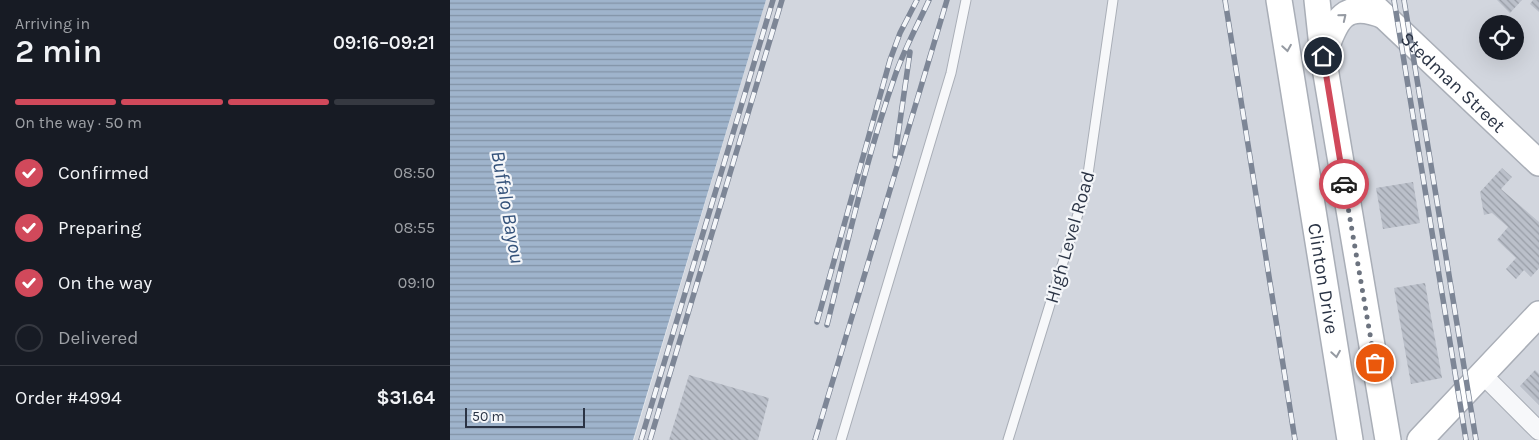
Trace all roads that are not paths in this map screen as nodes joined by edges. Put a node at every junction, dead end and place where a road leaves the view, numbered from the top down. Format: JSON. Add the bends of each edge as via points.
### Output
{"nodes":[{"id":1,"x":966,"y":0,"type":"edge"},
{"id":2,"x":1113,"y":0,"type":"edge"},
{"id":3,"x":1279,"y":0,"type":"edge"},
{"id":4,"x":1317,"y":0,"type":"edge"},
{"id":5,"x":1376,"y":8,"type":"edge"},
{"id":6,"x":1323,"y":56,"type":"junction"},
{"id":7,"x":1529,"y":150,"type":"edge"},
{"id":8,"x":1539,"y":163,"type":"edge"},
{"id":9,"x":1539,"y":314,"type":"edge"},
{"id":10,"x":1482,"y":374,"type":"junction"},
{"id":11,"x":1539,"y":431,"type":"edge"},
{"id":12,"x":841,"y":440,"type":"edge"},
{"id":13,"x":1008,"y":440,"type":"edge"},
{"id":14,"x":1350,"y":440,"type":"edge"},
{"id":15,"x":1388,"y":440,"type":"edge"},
{"id":16,"x":1420,"y":440,"type":"edge"}],
"edges":[{"from":1,"to":12,"type":"lane","via":[[951,73]]},
{"from":2,"to":13,"type":"lane","name":"High Level Road","via":[[1086,188]]},
{"from":3,"to":14,"type":"main road","name":"Clinton Drive","one_way":true},
{"from":4,"to":6,"type":"main road","name":"Clinton Drive"},
{"from":6,"to":5,"type":"main road","one_way":true,"via":[[1336,23],[1346,13]]},
{"from":5,"to":7,"type":"main road","name":"Stedman Street"},
{"from":6,"to":15,"type":"main road","name":"Clinton Drive"},
{"from":7,"to":8,"type":"main road","name":"Stedman Street"},
{"from":9,"to":10,"type":"main road"},
{"from":10,"to":11,"type":"street"},
{"from":10,"to":16,"type":"main road"}]}
